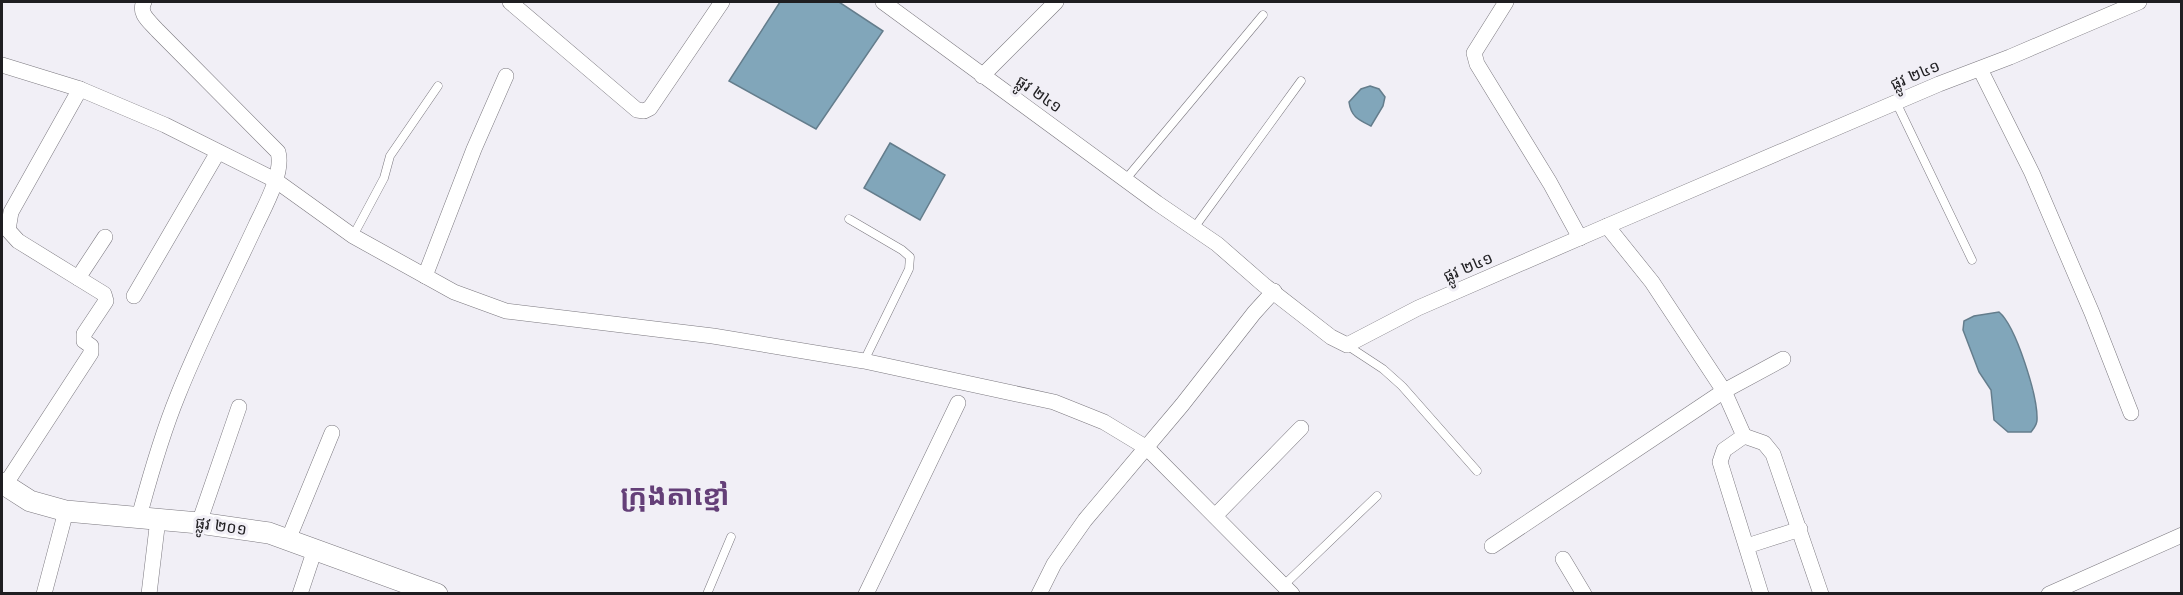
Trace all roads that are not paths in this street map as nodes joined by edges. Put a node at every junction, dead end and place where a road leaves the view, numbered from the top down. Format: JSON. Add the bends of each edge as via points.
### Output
{"nodes":[{"id":1,"x":144,"y":2,"type":"edge"},
{"id":2,"x":510,"y":2,"type":"edge"},
{"id":3,"x":722,"y":2,"type":"edge"},
{"id":4,"x":883,"y":2,"type":"edge"},
{"id":5,"x":1056,"y":2,"type":"edge"},
{"id":6,"x":1506,"y":2,"type":"edge"},
{"id":7,"x":2139,"y":2,"type":"edge"},
{"id":8,"x":1263,"y":15,"type":"dead end"},
{"id":9,"x":2,"y":65,"type":"edge"},
{"id":10,"x":1980,"y":69,"type":"junction"},
{"id":11,"x":506,"y":76,"type":"dead end"},
{"id":12,"x":982,"y":76,"type":"junction"},
{"id":13,"x":1302,"y":81,"type":"dead end"},
{"id":14,"x":438,"y":86,"type":"dead end"},
{"id":15,"x":80,"y":89,"type":"junction"},
{"id":16,"x":1896,"y":102,"type":"junction"},
{"id":17,"x":218,"y":152,"type":"junction"},
{"id":18,"x":1126,"y":179,"type":"junction"},
{"id":19,"x":275,"y":180,"type":"junction"},
{"id":20,"x":849,"y":219,"type":"dead end"},
{"id":21,"x":1607,"y":226,"type":"junction"},
{"id":22,"x":1194,"y":228,"type":"junction"},
{"id":23,"x":353,"y":236,"type":"junction"},
{"id":24,"x":105,"y":237,"type":"dead end"},
{"id":25,"x":1580,"y":238,"type":"junction"},
{"id":26,"x":1972,"y":260,"type":"dead end"},
{"id":27,"x":425,"y":276,"type":"junction"},
{"id":28,"x":78,"y":278,"type":"junction"},
{"id":29,"x":1274,"y":291,"type":"junction"},
{"id":30,"x":134,"y":296,"type":"dead end"},
{"id":31,"x":1347,"y":345,"type":"junction"},
{"id":32,"x":1783,"y":359,"type":"dead end"},
{"id":33,"x":864,"y":361,"type":"junction"},
{"id":34,"x":1724,"y":391,"type":"junction"},
{"id":35,"x":958,"y":403,"type":"dead end"},
{"id":36,"x":239,"y":407,"type":"dead end"},
{"id":37,"x":2131,"y":413,"type":"dead end"},
{"id":38,"x":1301,"y":428,"type":"dead end"},
{"id":39,"x":332,"y":434,"type":"dead end"},
{"id":40,"x":1744,"y":435,"type":"junction"},
{"id":41,"x":1147,"y":448,"type":"junction"},
{"id":42,"x":1477,"y":471,"type":"dead end"},
{"id":43,"x":3,"y":484,"type":"edge"},
{"id":44,"x":1377,"y":496,"type":"dead end"},
{"id":45,"x":66,"y":511,"type":"junction"},
{"id":46,"x":1215,"y":516,"type":"junction"},
{"id":47,"x":149,"y":518,"type":"junction"},
{"id":48,"x":199,"y":523,"type":"junction"},
{"id":49,"x":1800,"y":529,"type":"junction"},
{"id":50,"x":2181,"y":535,"type":"edge"},
{"id":51,"x":731,"y":537,"type":"dead end"},
{"id":52,"x":288,"y":540,"type":"junction"},
{"id":53,"x":1492,"y":546,"type":"dead end"},
{"id":54,"x":1746,"y":546,"type":"junction"},
{"id":55,"x":315,"y":549,"type":"junction"},
{"id":56,"x":1563,"y":559,"type":"dead end"},
{"id":57,"x":1288,"y":591,"type":"edge"},
{"id":58,"x":428,"y":592,"type":"edge"},
{"id":59,"x":44,"y":594,"type":"edge"},
{"id":60,"x":149,"y":594,"type":"edge"},
{"id":61,"x":300,"y":594,"type":"edge"},
{"id":62,"x":707,"y":594,"type":"edge"},
{"id":63,"x":866,"y":594,"type":"edge"},
{"id":64,"x":1039,"y":594,"type":"edge"},
{"id":65,"x":1584,"y":594,"type":"edge"},
{"id":66,"x":1761,"y":594,"type":"edge"},
{"id":67,"x":1821,"y":594,"type":"edge"},
{"id":68,"x":2049,"y":594,"type":"edge"}],
"edges":[{"from":1,"to":19,"type":"street","via":[[142,13],[157,30],[278,152],[280,167]]},
{"from":2,"to":3,"type":"street","via":[[637,110],[644,111],[650,108]]},
{"from":4,"to":12,"type":"street","name":"ផ្លូវ ២៤១"},
{"from":5,"to":12,"type":"street"},
{"from":6,"to":25,"type":"street","via":[[1474,53],[1477,64]]},
{"from":7,"to":10,"type":"street","name":"ផ្លូវ ២៤១"},
{"from":8,"to":18,"type":"lane"},
{"from":9,"to":15,"type":"street"},
{"from":10,"to":16,"type":"street","name":"ផ្លូវ ២៤១"},
{"from":10,"to":37,"type":"street","via":[[2032,173]]},
{"from":11,"to":27,"type":"street"},
{"from":12,"to":18,"type":"street","name":"ផ្លូវ ២៤១"},
{"from":13,"to":22,"type":"lane"},
{"from":14,"to":23,"type":"lane","via":[[390,156],[384,178]]},
{"from":15,"to":17,"type":"street"},
{"from":15,"to":28,"type":"street","via":[[11,212],[8,230],[18,241]]},
{"from":16,"to":21,"type":"street","name":"ផ្លូវ ២៤១"},
{"from":16,"to":26,"type":"lane"},
{"from":17,"to":19,"type":"street"},
{"from":17,"to":30,"type":"street"},
{"from":18,"to":22,"type":"street","name":"ផ្លូវ ២៤១"},
{"from":19,"to":23,"type":"street"},
{"from":19,"to":47,"type":"street","via":[[177,395],[160,443]]},
{"from":20,"to":33,"type":"lane","via":[[910,257],[909,269]]},
{"from":21,"to":25,"type":"street","name":"ផ្លូវ ២៤១"},
{"from":21,"to":34,"type":"street","via":[[1652,282]]},
{"from":22,"to":29,"type":"street","name":"ផ្លូវ ២៤១"},
{"from":23,"to":27,"type":"street"},
{"from":24,"to":28,"type":"street"},
{"from":25,"to":31,"type":"street","name":"ផ្លូវ ២៤១","via":[[1418,308]]},
{"from":27,"to":33,"type":"street","via":[[454,292],[506,311],[713,336]]},
{"from":28,"to":43,"type":"street","via":[[104,294],[106,301],[84,334],[84,341],[92,346],[91,353]]},
{"from":29,"to":31,"type":"street","name":"ផ្លូវ ២៤១","via":[[1331,337]]},
{"from":29,"to":41,"type":"street"},
{"from":31,"to":42,"type":"lane","via":[[1402,386]]},
{"from":32,"to":34,"type":"street"},
{"from":33,"to":41,"type":"street","via":[[1054,402],[1104,422]]},
{"from":34,"to":40,"type":"street"},
{"from":34,"to":53,"type":"street"},
{"from":35,"to":63,"type":"street"},
{"from":36,"to":48,"type":"street"},
{"from":38,"to":46,"type":"street"},
{"from":39,"to":52,"type":"street"},
{"from":40,"to":49,"type":"street","via":[[1764,443],[1773,454]]},
{"from":40,"to":54,"type":"street","via":[[1724,450],[1719,462]]},
{"from":41,"to":46,"type":"street"},
{"from":41,"to":64,"type":"street","via":[[1086,520],[1054,564]]},
{"from":43,"to":45,"type":"street","name":"ផ្លូវ ២០១","via":[[30,501]]},
{"from":44,"to":57,"type":"lane"},
{"from":45,"to":47,"type":"street","name":"ផ្លូវ ២០១"},
{"from":45,"to":59,"type":"street"},
{"from":46,"to":57,"type":"street"},
{"from":47,"to":48,"type":"street","name":"ផ្លូវ ២០១"},
{"from":47,"to":60,"type":"street"},
{"from":48,"to":52,"type":"street","name":"ផ្លូវ ២០១","via":[[269,533]]},
{"from":49,"to":54,"type":"street"},
{"from":49,"to":67,"type":"street"},
{"from":50,"to":68,"type":"street"},
{"from":51,"to":62,"type":"lane"},
{"from":52,"to":55,"type":"street","name":"ផ្លូវ ២០១"},
{"from":54,"to":66,"type":"street"},
{"from":55,"to":58,"type":"street","name":"ផ្លូវ ២០១"},
{"from":55,"to":61,"type":"street"},
{"from":56,"to":65,"type":"street"}]}
